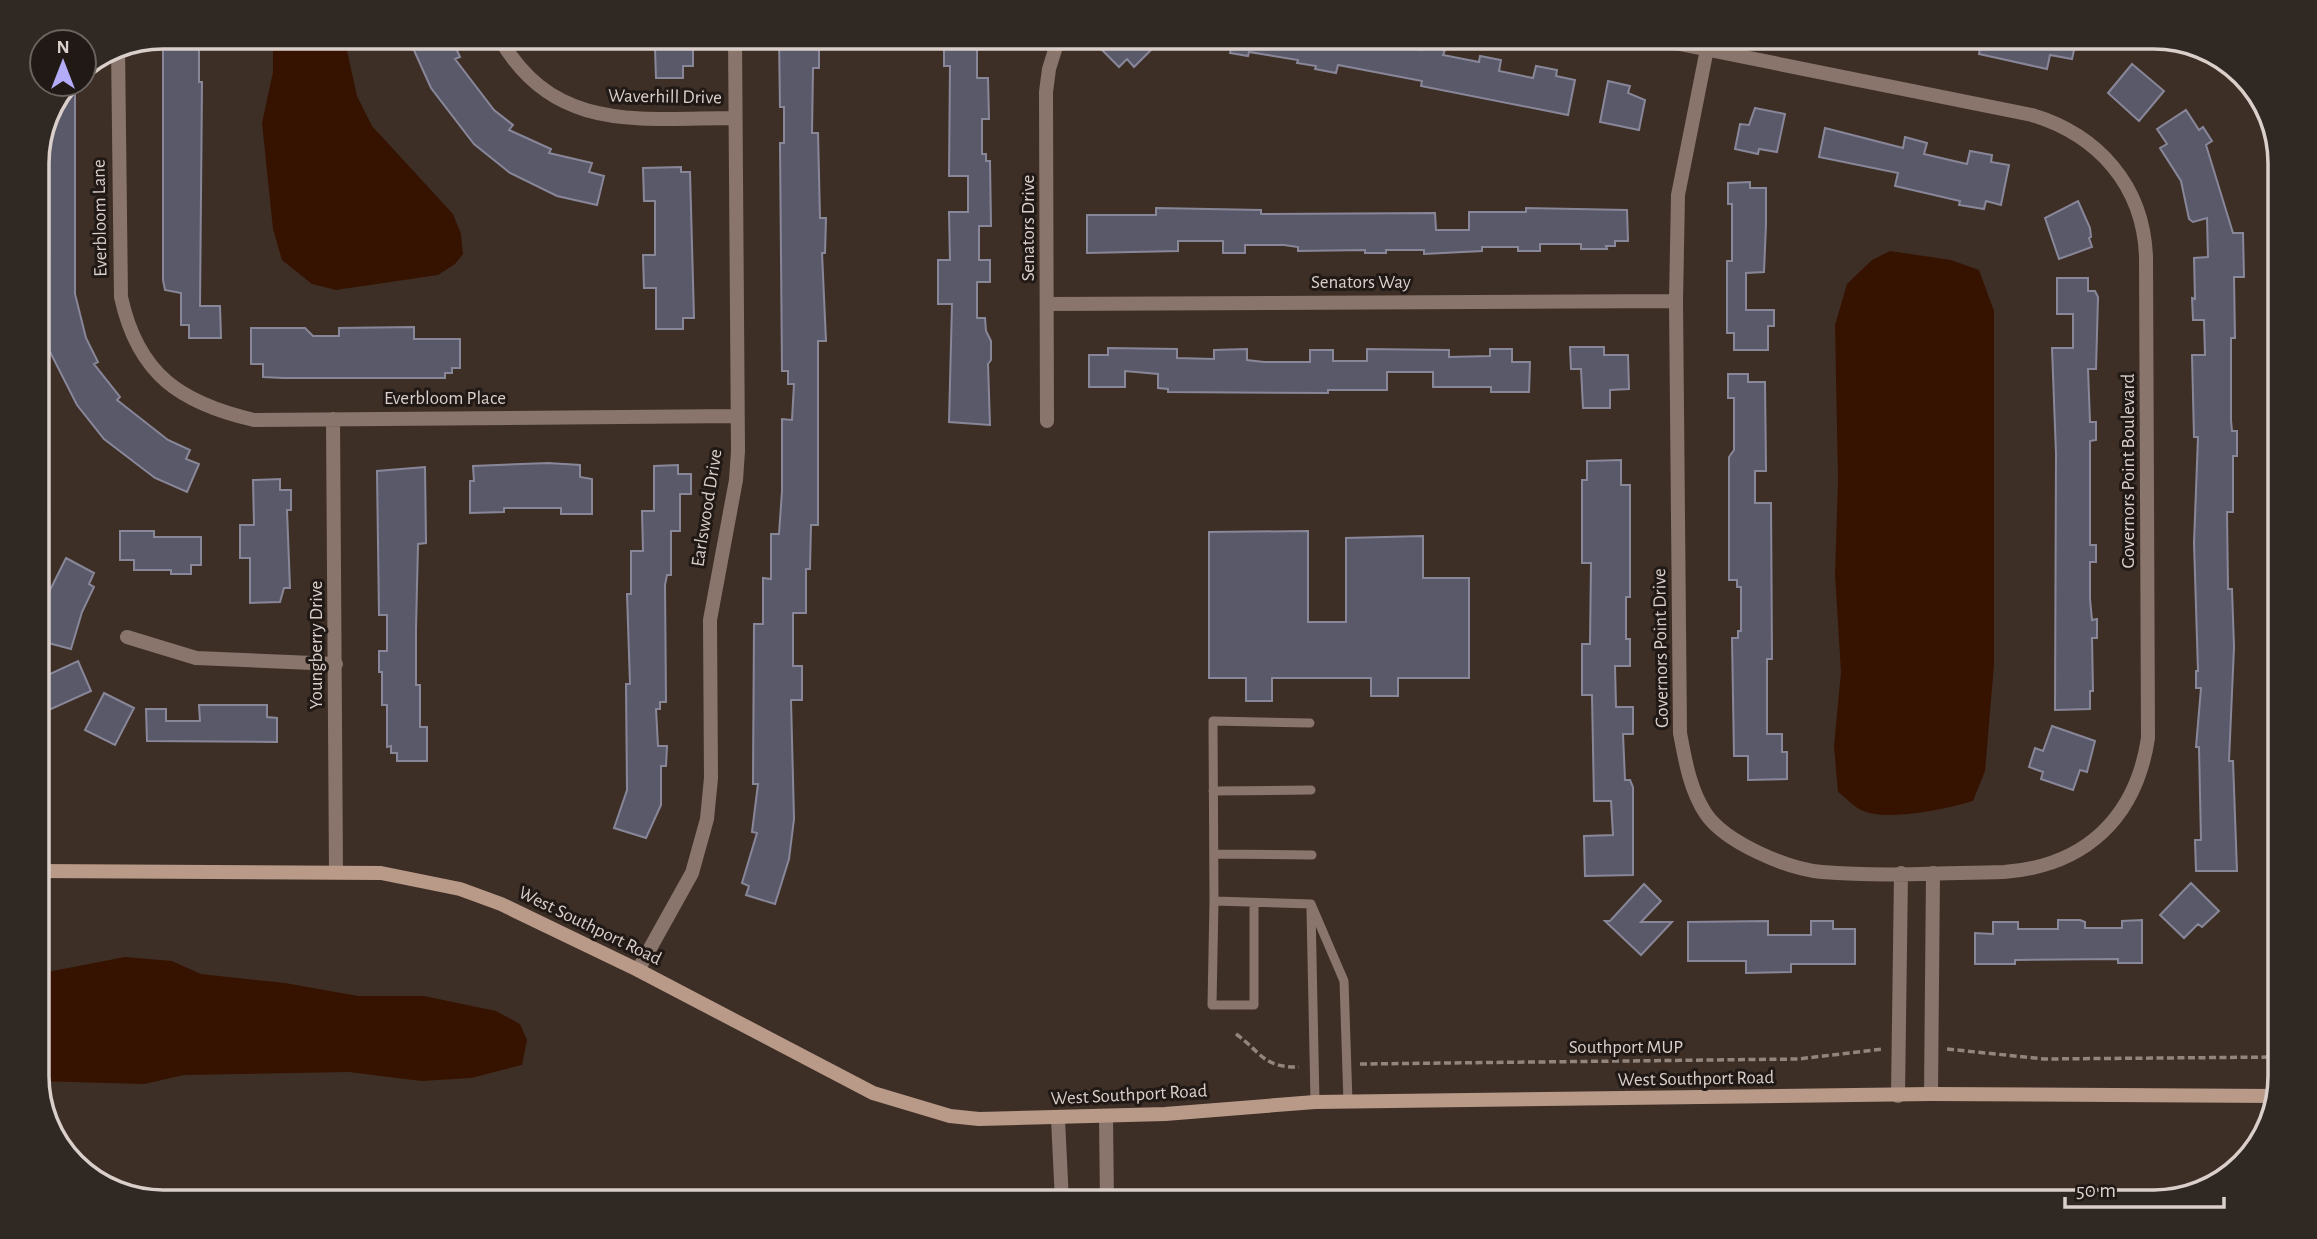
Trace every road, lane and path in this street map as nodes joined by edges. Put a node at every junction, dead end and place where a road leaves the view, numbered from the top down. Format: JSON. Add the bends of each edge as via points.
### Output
{"nodes":[{"id":1,"x":507,"y":49,"type":"edge"},
{"id":2,"x":735,"y":49,"type":"edge"},
{"id":3,"x":1055,"y":49,"type":"edge"},
{"id":4,"x":1707,"y":49,"type":"joint"},
{"id":5,"x":118,"y":58,"type":"edge"},
{"id":6,"x":735,"y":118,"type":"junction"},
{"id":7,"x":1676,"y":301,"type":"junction"},
{"id":8,"x":1047,"y":304,"type":"junction"},
{"id":9,"x":164,"y":379,"type":"joint"},
{"id":10,"x":737,"y":416,"type":"junction"},
{"id":11,"x":333,"y":419,"type":"junction"},
{"id":12,"x":1047,"y":421,"type":"dead end"},
{"id":13,"x":127,"y":637,"type":"dead end"},
{"id":14,"x":336,"y":664,"type":"junction"},
{"id":15,"x":1310,"y":723,"type":"dead end"},
{"id":16,"x":1311,"y":790,"type":"dead end"},
{"id":17,"x":1213,"y":791,"type":"junction"},
{"id":18,"x":2109,"y":827,"type":"joint"},
{"id":19,"x":1214,"y":854,"type":"junction"},
{"id":20,"x":1312,"y":855,"type":"dead end"},
{"id":21,"x":49,"y":871,"type":"edge"},
{"id":22,"x":336,"y":872,"type":"junction"},
{"id":23,"x":1901,"y":873,"type":"junction"},
{"id":24,"x":1933,"y":873,"type":"junction"},
{"id":25,"x":1214,"y":901,"type":"junction"},
{"id":26,"x":1254,"y":903,"type":"junction"},
{"id":27,"x":1311,"y":904,"type":"junction"},
{"id":28,"x":638,"y":970,"type":"junction"},
{"id":29,"x":1236,"y":1034,"type":"dead end"},
{"id":30,"x":1886,"y":1049,"type":"dead end"},
{"id":31,"x":1953,"y":1049,"type":"dead end"},
{"id":32,"x":2268,"y":1057,"type":"edge"},
{"id":33,"x":1364,"y":1064,"type":"dead end"},
{"id":34,"x":1294,"y":1067,"type":"dead end"},
{"id":35,"x":1931,"y":1094,"type":"junction"},
{"id":36,"x":1898,"y":1096,"type":"junction"},
{"id":37,"x":2266,"y":1096,"type":"edge"},
{"id":38,"x":1315,"y":1102,"type":"junction"},
{"id":39,"x":1348,"y":1102,"type":"junction"},
{"id":40,"x":1105,"y":1117,"type":"junction"},
{"id":41,"x":1058,"y":1119,"type":"junction"},
{"id":42,"x":1061,"y":1190,"type":"edge"},
{"id":43,"x":1107,"y":1190,"type":"edge"}],
"edges":[{"from":1,"to":6,"type":"street","name":"Waverhill Drive","via":[[526,76],[584,111],[620,118]]},
{"from":2,"to":6,"type":"street","name":"Earlswood Drive"},
{"from":3,"to":8,"type":"street","name":"Senators Drive","via":[[1046,92]]},
{"from":4,"to":7,"type":"street","name":"Governors Point Drive","via":[[1678,195]]},
{"from":4,"to":18,"type":"street","name":"Governors Point Boulevard","via":[[2032,115],[2093,144],[2122,176],[2140,215],[2146,248],[2148,738],[2135,789]]},
{"from":5,"to":9,"type":"street","name":"Everbloom Lane","via":[[121,297],[133,336]]},
{"from":6,"to":10,"type":"street","name":"Earlswood Drive"},
{"from":7,"to":8,"type":"street","name":"Senators Way"},
{"from":7,"to":23,"type":"street","name":"Governors Point Drive","via":[[1685,766],[1705,813],[1756,852],[1822,872]]},
{"from":8,"to":12,"type":"street","name":"Senators Drive"},
{"from":9,"to":11,"type":"street","name":"Everbloom Place","via":[[204,407],[239,418]]},
{"from":10,"to":11,"type":"street","name":"Everbloom Place"},
{"from":10,"to":28,"type":"street","name":"Earlswood Drive","via":[[736,480],[710,610],[707,819],[692,873]]},
{"from":11,"to":14,"type":"street","name":"Youngberry Drive"},
{"from":13,"to":14,"type":"street","via":[[196,658]]},
{"from":14,"to":22,"type":"street","name":"Youngberry Drive"},
{"from":15,"to":17,"type":"lane","via":[[1213,721]]},
{"from":16,"to":17,"type":"lane"},
{"from":17,"to":19,"type":"lane"},
{"from":18,"to":24,"type":"street","name":"Governors Point Drive","via":[[2049,865],[2004,872]]},
{"from":19,"to":20,"type":"lane"},
{"from":19,"to":25,"type":"lane"},
{"from":21,"to":22,"type":"main road","name":"West Southport Road"},
{"from":22,"to":28,"type":"main road","name":"West Southport Road","via":[[381,873],[460,889]]},
{"from":23,"to":24,"type":"street","name":"Governors Point Drive"},
{"from":23,"to":36,"type":"street"},
{"from":24,"to":35,"type":"street"},
{"from":25,"to":26,"type":"lane"},
{"from":25,"to":26,"type":"lane","via":[[1212,1004],[1254,1004]]},
{"from":26,"to":27,"type":"lane"},
{"from":27,"to":38,"type":"lane"},
{"from":27,"to":39,"type":"lane","via":[[1344,981]]},
{"from":28,"to":41,"type":"main road","name":"West Southport Road","via":[[873,1093],[950,1116]]},
{"from":29,"to":34,"type":"path","via":[[1275,1066]]},
{"from":30,"to":33,"type":"path","name":"Southport MUP","via":[[1798,1059]]},
{"from":31,"to":32,"type":"path","via":[[2044,1059]]},
{"from":35,"to":36,"type":"main road","name":"West Southport Road"},
{"from":35,"to":37,"type":"main road","name":"West Southport Road"},
{"from":36,"to":39,"type":"main road","name":"West Southport Road"},
{"from":38,"to":39,"type":"main road","name":"West Southport Road"},
{"from":38,"to":40,"type":"main road","name":"West Southport Road"},
{"from":40,"to":41,"type":"main road","name":"West Southport Road"},
{"from":40,"to":43,"type":"street"},
{"from":41,"to":42,"type":"street"}]}
